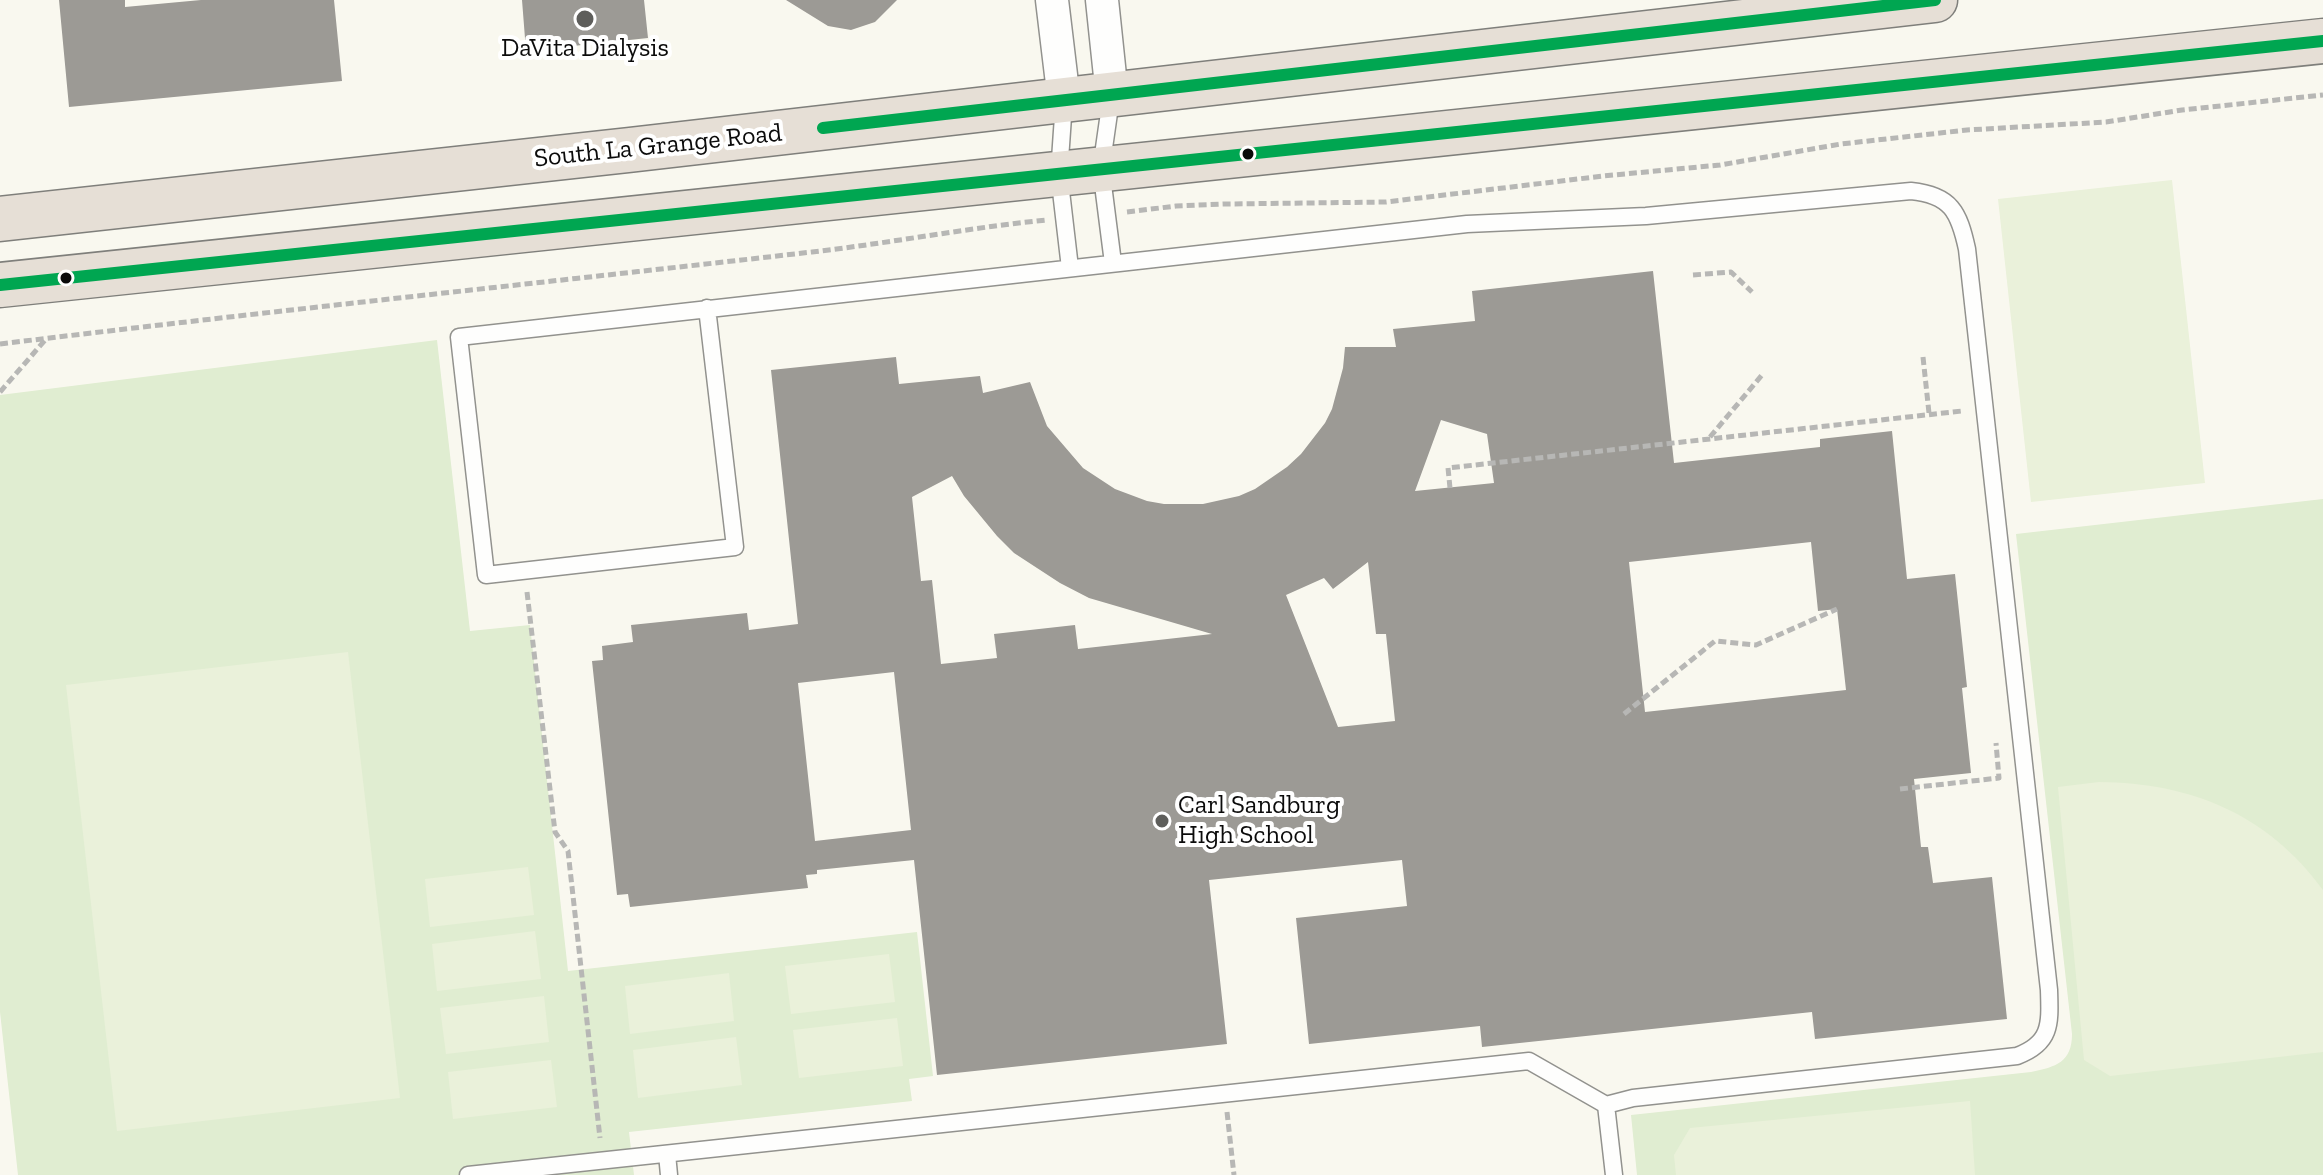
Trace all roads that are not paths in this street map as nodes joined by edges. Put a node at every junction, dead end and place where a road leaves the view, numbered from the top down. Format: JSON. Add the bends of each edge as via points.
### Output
{"nodes":[{"id":1,"x":1052,"y":0,"type":"edge"},
{"id":2,"x":1102,"y":0,"type":"edge"},
{"id":3,"x":1935,"y":0,"type":"edge"},
{"id":4,"x":2323,"y":41,"type":"edge"},
{"id":5,"x":1112,"y":95,"type":"junction"},
{"id":6,"x":1064,"y":100,"type":"junction"},
{"id":7,"x":1080,"y":172,"type":"junction"},
{"id":8,"x":0,"y":219,"type":"edge"},
{"id":9,"x":1113,"y":263,"type":"junction"},
{"id":10,"x":1070,"y":268,"type":"junction"},
{"id":11,"x":0,"y":285,"type":"edge"},
{"id":12,"x":707,"y":308,"type":"junction"},
{"id":13,"x":1606,"y":1105,"type":"junction"},
{"id":14,"x":667,"y":1154,"type":"junction"},
{"id":15,"x":468,"y":1175,"type":"edge"},
{"id":16,"x":669,"y":1175,"type":"edge"},
{"id":17,"x":1614,"y":1175,"type":"edge"}],
"edges":[{"from":1,"to":6,"type":"street"},
{"from":2,"to":5,"type":"street"},
{"from":3,"to":5,"type":"highway","name":"South La Grange Road"},
{"from":4,"to":7,"type":"highway"},
{"from":5,"to":6,"type":"highway","name":"South La Grange Road"},
{"from":5,"to":7,"type":"lane"},
{"from":6,"to":7,"type":"lane"},
{"from":6,"to":8,"type":"highway","name":"South La Grange Road"},
{"from":7,"to":9,"type":"lane"},
{"from":7,"to":10,"type":"lane"},
{"from":7,"to":11,"type":"highway"},
{"from":9,"to":10,"type":"lane"},
{"from":9,"to":13,"type":"lane","via":[[1467,224],[1646,216],[1911,191],[1943,199],[1955,210],[1967,249],[2049,990],[2048,1028],[2034,1050],[2017,1056]]},
{"from":10,"to":12,"type":"lane"},
{"from":12,"to":12,"type":"lane","via":[[735,547],[486,575],[459,337]]},
{"from":13,"to":14,"type":"lane","via":[[1529,1061]]},
{"from":13,"to":17,"type":"lane"},
{"from":14,"to":15,"type":"lane"},
{"from":14,"to":16,"type":"lane"}]}
